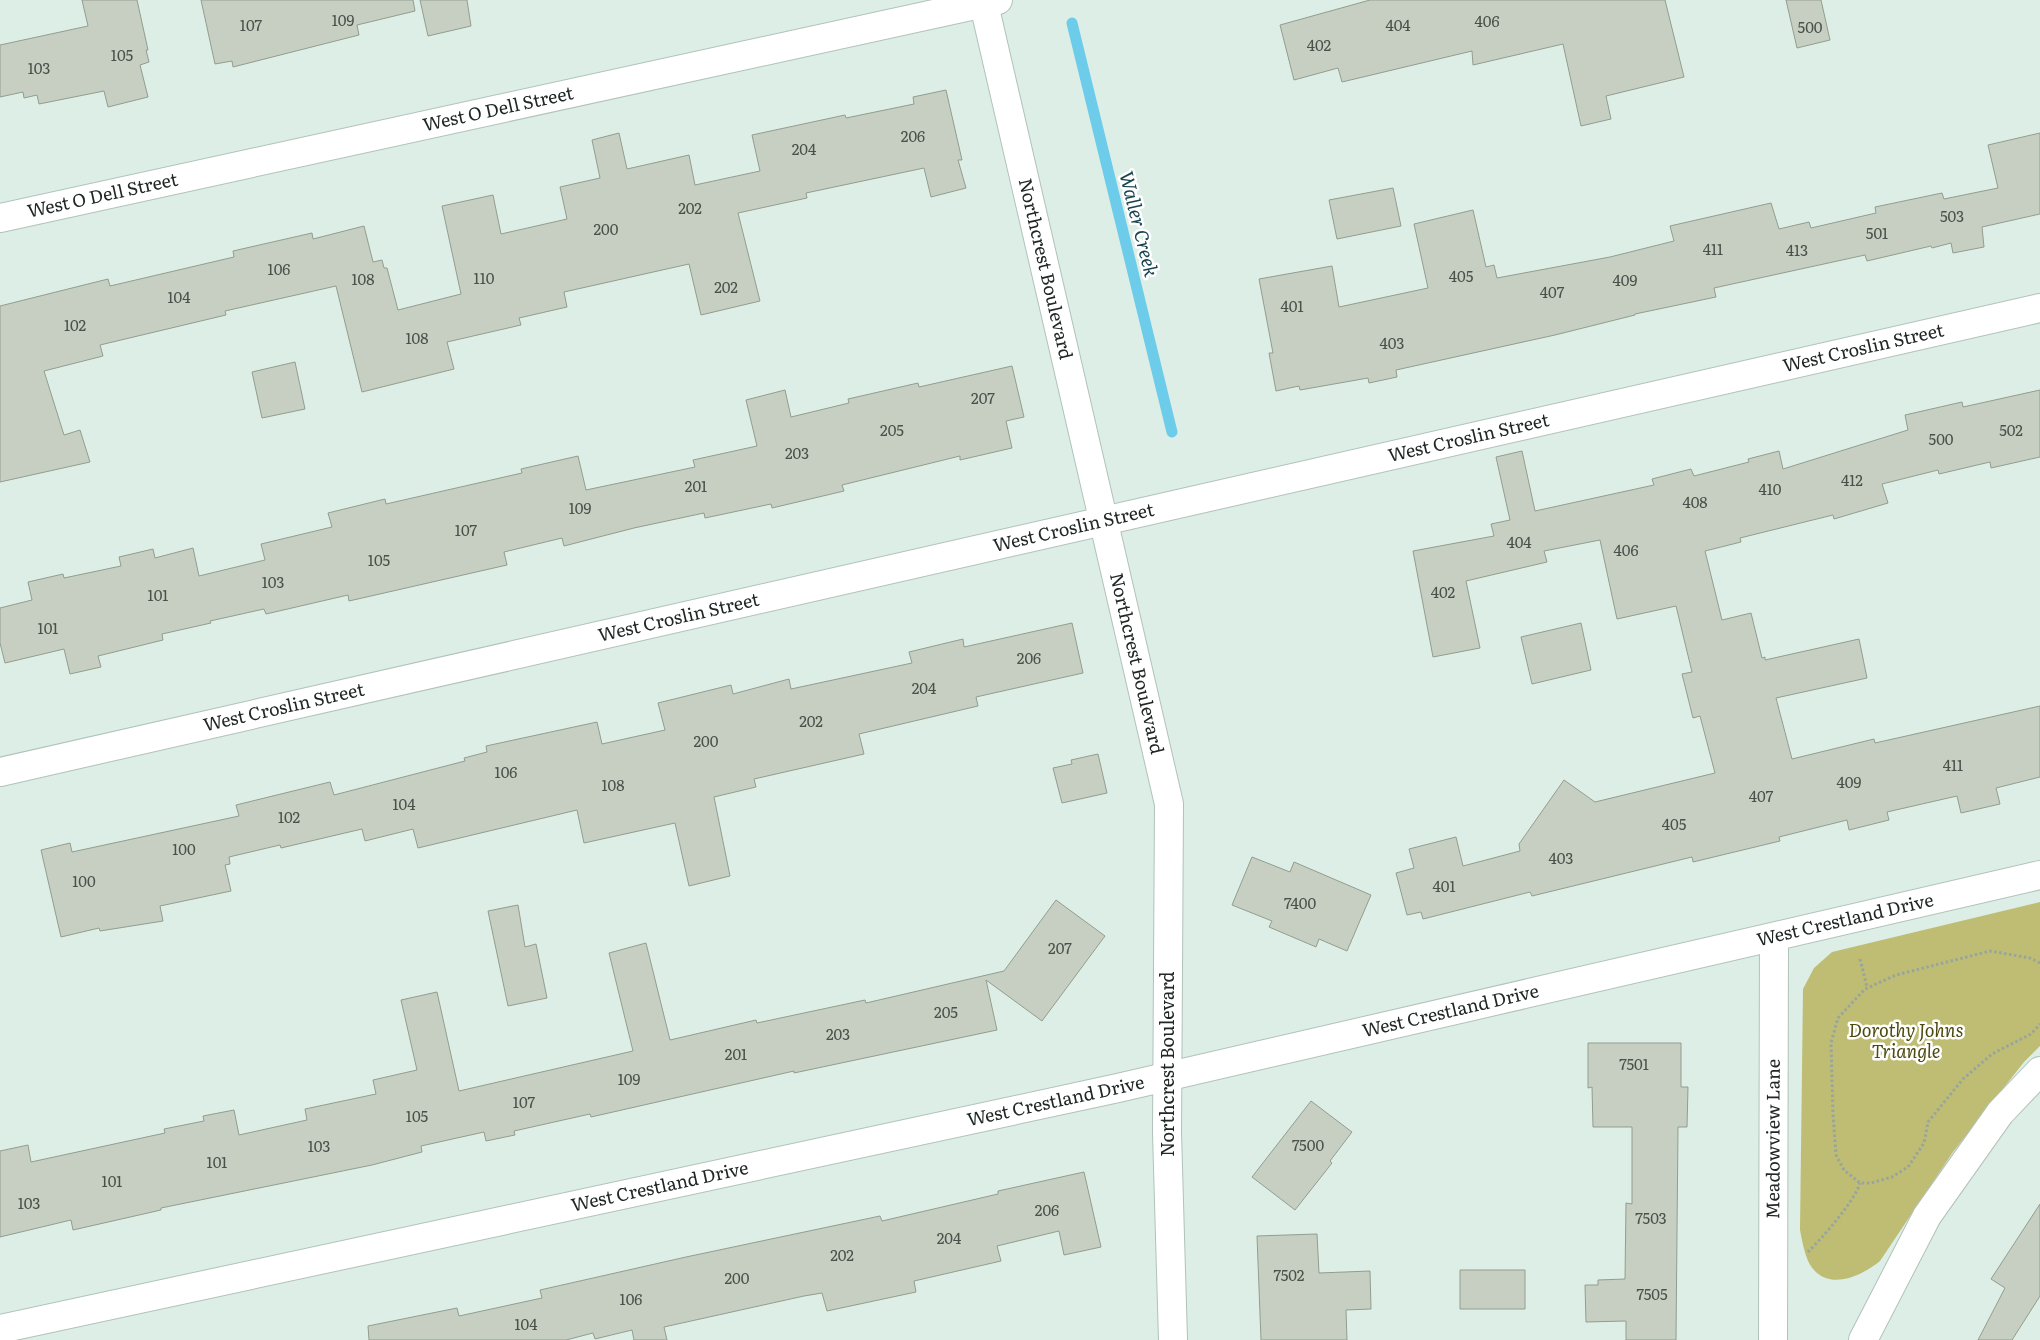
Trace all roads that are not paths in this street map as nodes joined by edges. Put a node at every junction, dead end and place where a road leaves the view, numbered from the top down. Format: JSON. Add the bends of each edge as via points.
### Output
{"nodes":[{"id":1,"x":988,"y":1,"type":"edge"},
{"id":2,"x":0,"y":218,"type":"edge"},
{"id":3,"x":2040,"y":308,"type":"edge"},
{"id":4,"x":1105,"y":522,"type":"junction"},
{"id":5,"x":0,"y":772,"type":"edge"},
{"id":6,"x":2040,"y":875,"type":"edge"},
{"id":7,"x":1774,"y":938,"type":"junction"},
{"id":8,"x":2040,"y":1071,"type":"edge"},
{"id":9,"x":1168,"y":1077,"type":"junction"},
{"id":10,"x":0,"y":1329,"type":"edge"},
{"id":11,"x":1173,"y":1340,"type":"edge"},
{"id":12,"x":1773,"y":1340,"type":"edge"},
{"id":13,"x":1863,"y":1340,"type":"edge"}],
"edges":[{"from":1,"to":2,"type":"street","name":"West O Dell Street"},
{"from":1,"to":4,"type":"street","name":"Northcrest Boulevard"},
{"from":3,"to":4,"type":"street","name":"West Croslin Street"},
{"from":4,"to":5,"type":"street","name":"West Croslin Street"},
{"from":4,"to":9,"type":"street","name":"Northcrest Boulevard","via":[[1169,804]]},
{"from":6,"to":7,"type":"street","name":"West Crestland Drive"},
{"from":7,"to":9,"type":"street","name":"West Crestland Drive"},
{"from":7,"to":12,"type":"street","name":"Meadowview Lane"},
{"from":8,"to":13,"type":"street","via":[[2000,1113],[1927,1216]]},
{"from":9,"to":10,"type":"street","name":"West Crestland Drive"},
{"from":9,"to":11,"type":"street","name":"Northcrest Boulevard","via":[[1166,1133]]}]}
